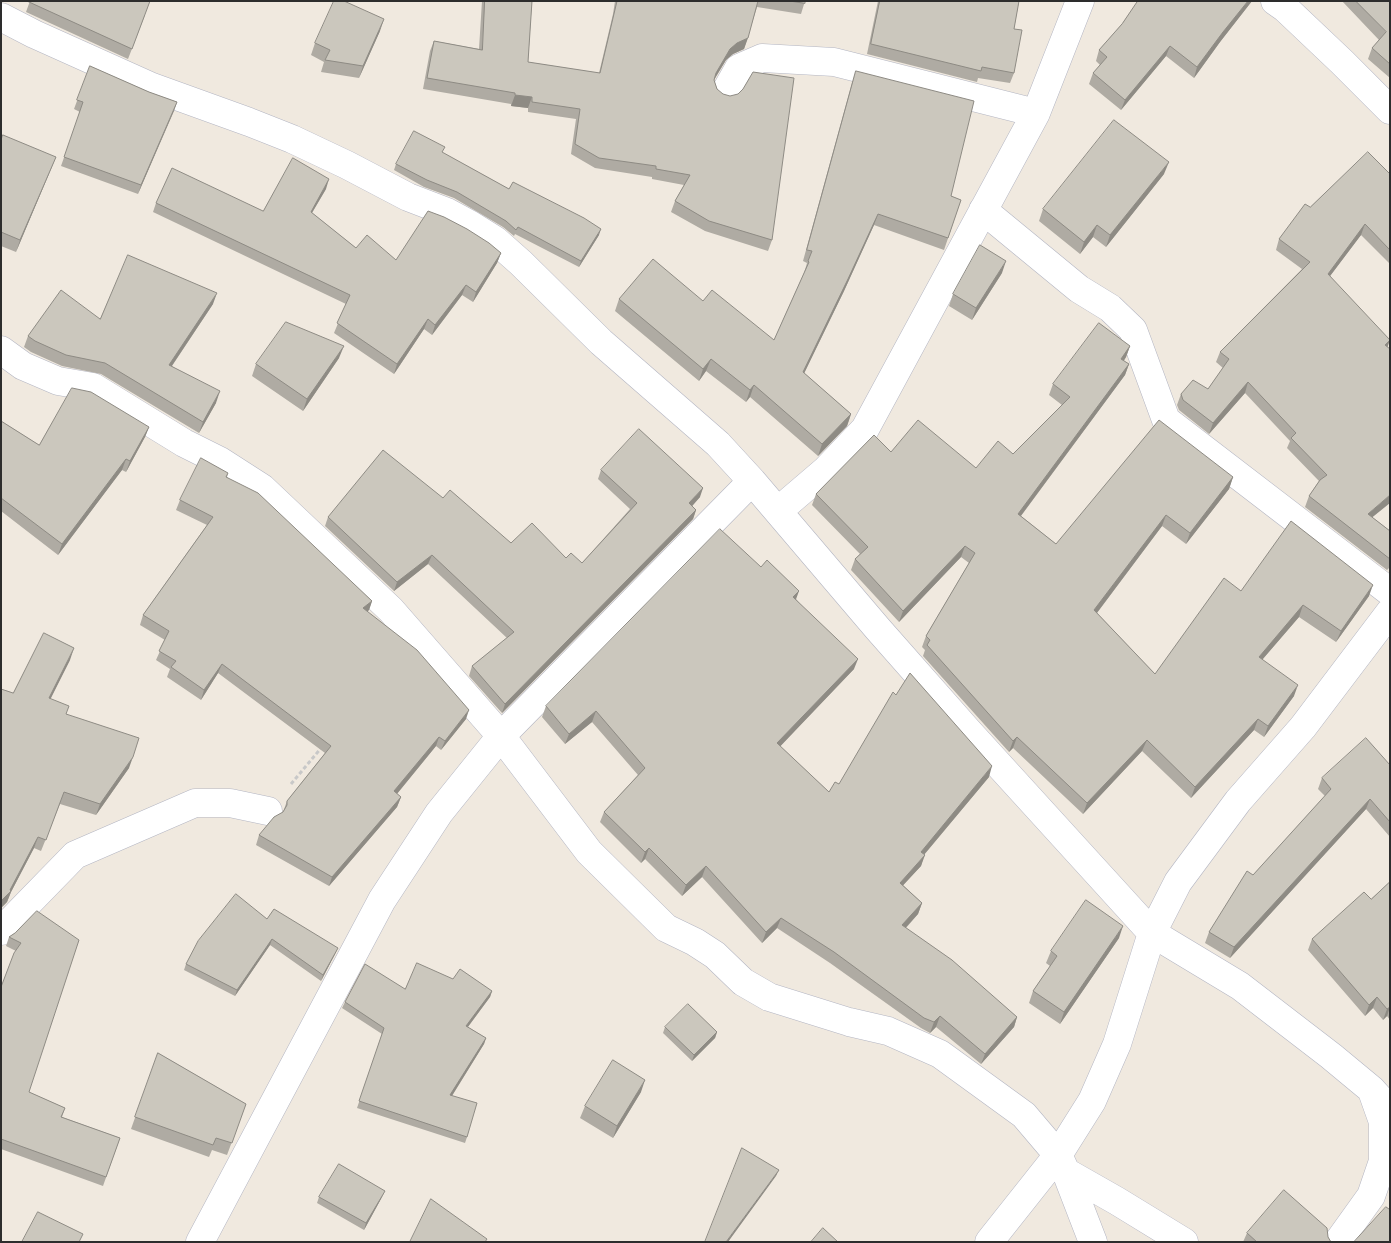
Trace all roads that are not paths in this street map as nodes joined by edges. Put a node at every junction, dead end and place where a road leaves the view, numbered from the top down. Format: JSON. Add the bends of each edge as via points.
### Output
{"nodes":[{"id":1,"x":1080,"y":1,"type":"edge"},
{"id":2,"x":1275,"y":1,"type":"edge"},
{"id":3,"x":1,"y":17,"type":"edge"},
{"id":4,"x":726,"y":91,"type":"dead end"},
{"id":5,"x":1390,"y":110,"type":"edge"},
{"id":6,"x":1036,"y":113,"type":"junction"},
{"id":7,"x":983,"y":210,"type":"junction"},
{"id":8,"x":1,"y":350,"type":"edge"},
{"id":9,"x":752,"y":481,"type":"junction"},
{"id":10,"x":778,"y":511,"type":"junction"},
{"id":11,"x":1390,"y":592,"type":"edge"},
{"id":12,"x":1385,"y":628,"type":"edge"},
{"id":13,"x":501,"y":736,"type":"junction"},
{"id":14,"x":268,"y":812,"type":"road end"},
{"id":15,"x":1,"y":930,"type":"edge"},
{"id":16,"x":1152,"y":933,"type":"junction"},
{"id":17,"x":1381,"y":1100,"type":"edge"},
{"id":18,"x":1062,"y":1163,"type":"junction"},
{"id":19,"x":200,"y":1242,"type":"edge"},
{"id":20,"x":989,"y":1242,"type":"edge"},
{"id":21,"x":1093,"y":1242,"type":"edge"},
{"id":22,"x":1184,"y":1242,"type":"edge"},
{"id":23,"x":1338,"y":1242,"type":"edge"}],
"edges":[{"from":1,"to":6,"type":"street"},
{"from":2,"to":5,"type":"street"},
{"from":3,"to":9,"type":"street","via":[[152,87],[292,139],[408,197],[471,224],[521,263],[601,342],[718,444]]},
{"from":4,"to":6,"type":"street","via":[[739,68],[762,58],[834,62]]},
{"from":6,"to":7,"type":"street"},
{"from":7,"to":10,"type":"street","via":[[865,429],[826,470]]},
{"from":7,"to":11,"type":"street","via":[[1079,288],[1110,308],[1132,330],[1166,420]]},
{"from":8,"to":13,"type":"street","via":[[23,366],[58,381],[93,386],[184,444],[220,461],[262,488],[391,610]]},
{"from":9,"to":10,"type":"street"},
{"from":9,"to":13,"type":"street"},
{"from":10,"to":16,"type":"street","via":[[962,724]]},
{"from":12,"to":16,"type":"street","via":[[1238,801],[1178,882]]},
{"from":13,"to":18,"type":"street","via":[[589,852],[666,928],[716,955],[744,982],[769,997],[888,1031],[940,1054],[1024,1114]]},
{"from":13,"to":19,"type":"street","via":[[439,813],[382,900]]},
{"from":14,"to":15,"type":"street","via":[[230,803],[195,803],[75,855]]},
{"from":16,"to":17,"type":"street","via":[[1240,986],[1331,1056]]},
{"from":16,"to":18,"type":"street","via":[[1117,1044]]},
{"from":17,"to":23,"type":"street","via":[[1383,1161],[1371,1196]]},
{"from":18,"to":20,"type":"street"},
{"from":18,"to":21,"type":"street"},
{"from":18,"to":22,"type":"street"}]}
